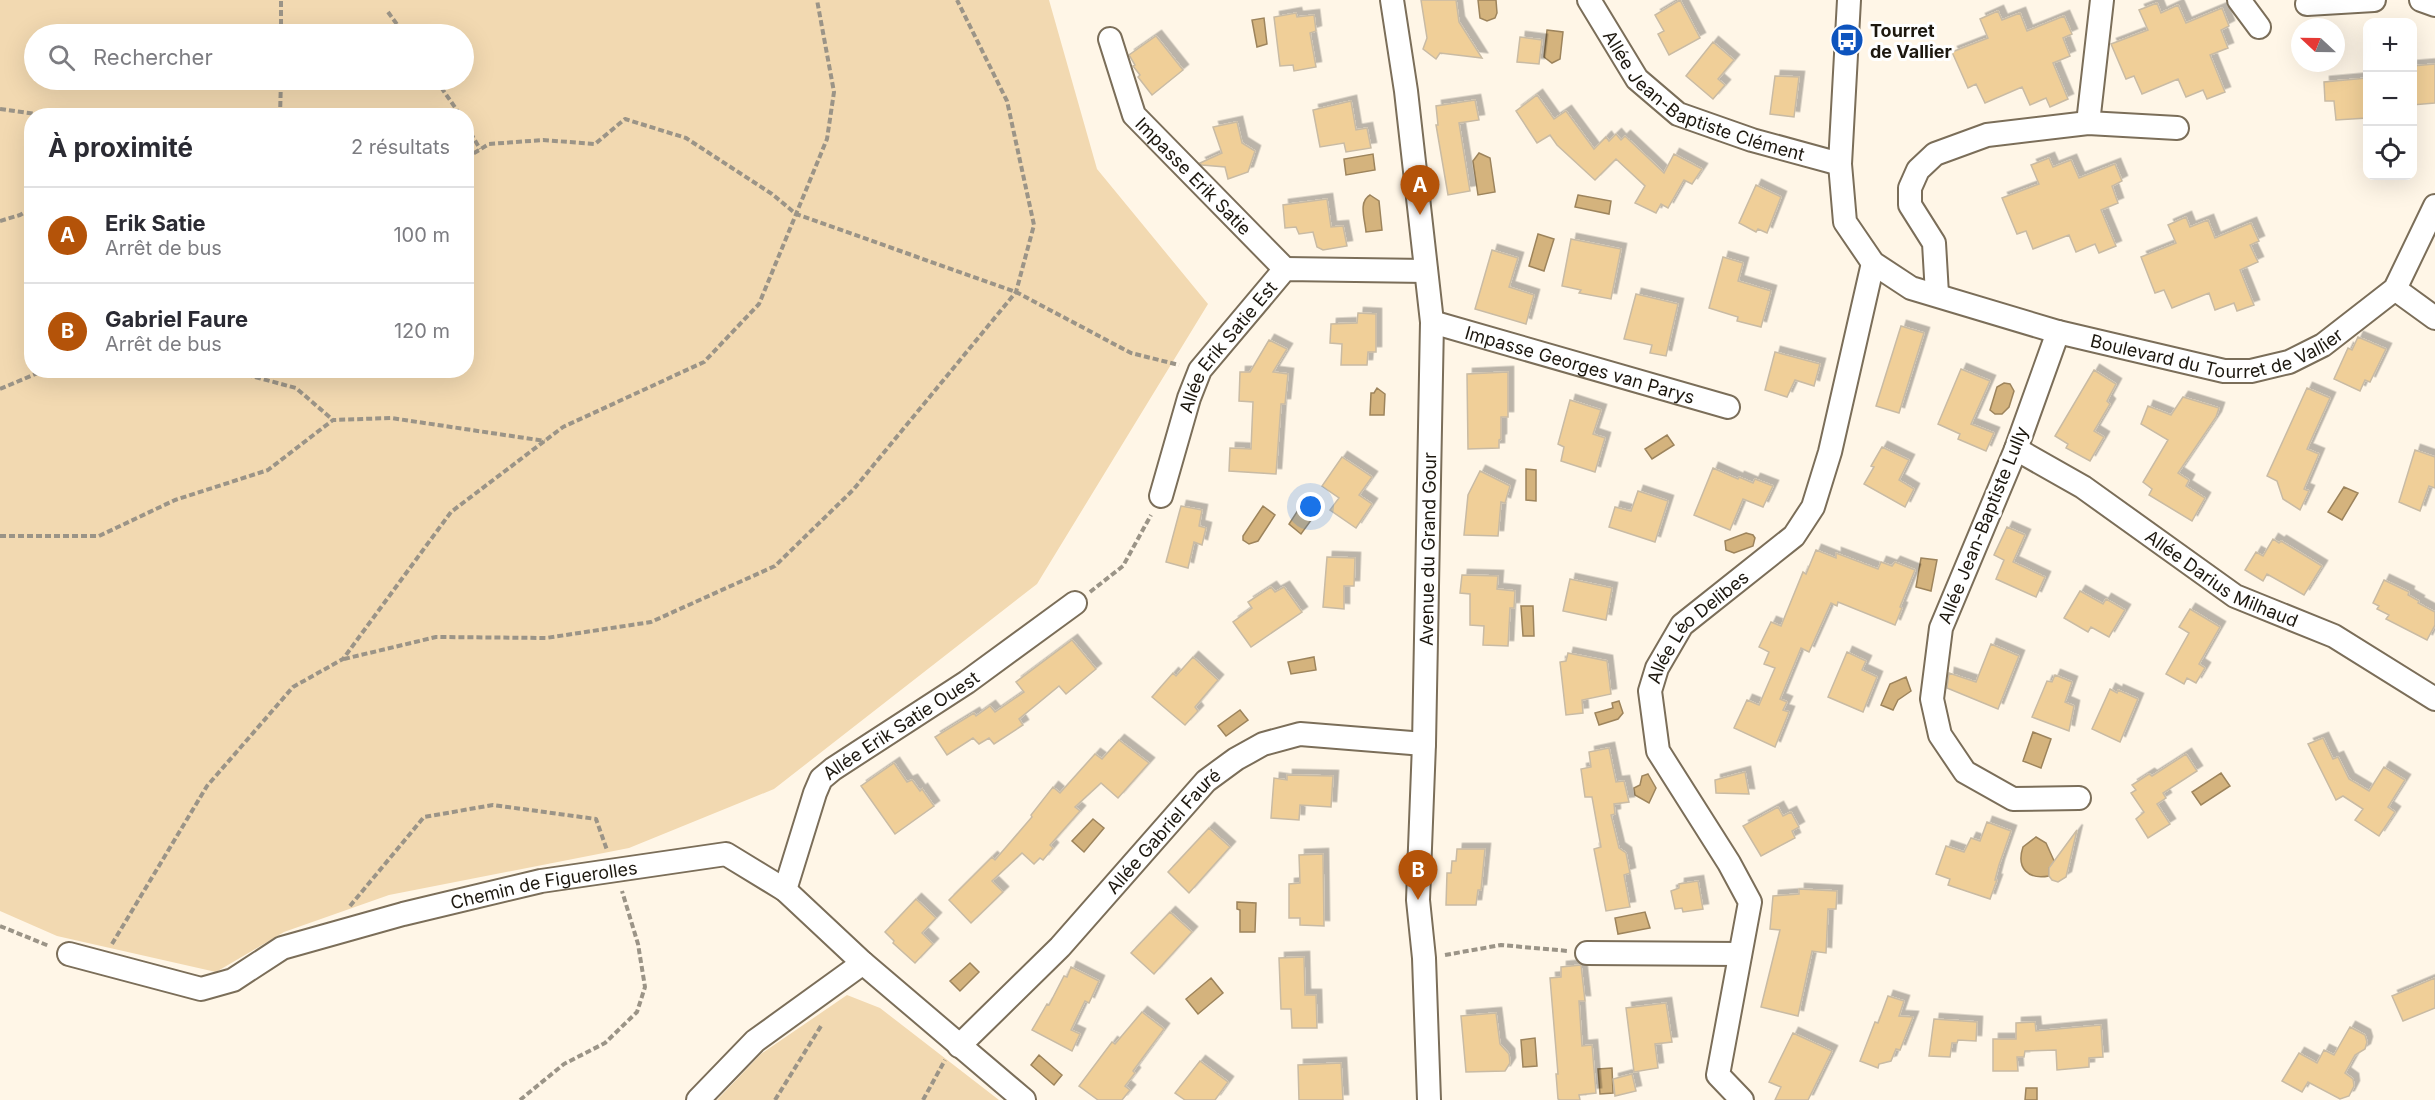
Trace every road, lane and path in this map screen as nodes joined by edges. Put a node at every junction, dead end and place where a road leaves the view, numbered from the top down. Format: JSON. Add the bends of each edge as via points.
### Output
{"nodes":[{"id":1,"x":281,"y":0,"type":"edge"},
{"id":2,"x":817,"y":0,"type":"edge"},
{"id":3,"x":957,"y":0,"type":"edge"},
{"id":4,"x":1392,"y":0,"type":"edge"},
{"id":5,"x":1589,"y":0,"type":"edge"},
{"id":6,"x":1849,"y":0,"type":"edge"},
{"id":7,"x":2102,"y":0,"type":"edge"},
{"id":8,"x":2239,"y":0,"type":"edge"},
{"id":9,"x":2374,"y":0,"type":"edge"},
{"id":10,"x":2421,"y":0,"type":"edge"},
{"id":11,"x":2307,"y":3,"type":"dead end"},
{"id":12,"x":2435,"y":4,"type":"edge"},
{"id":13,"x":388,"y":12,"type":"dead end"},
{"id":14,"x":281,"y":24,"type":"edge"},
{"id":15,"x":397,"y":24,"type":"edge"},
{"id":16,"x":2259,"y":27,"type":"dead end"},
{"id":17,"x":1110,"y":39,"type":"dead end"},
{"id":18,"x":280,"y":90,"type":"edge"},
{"id":19,"x":443,"y":90,"type":"edge"},
{"id":20,"x":280,"y":108,"type":"edge"},
{"id":21,"x":455,"y":108,"type":"edge"},
{"id":22,"x":0,"y":110,"type":"edge"},
{"id":23,"x":24,"y":113,"type":"edge"},
{"id":24,"x":2088,"y":123,"type":"junction"},
{"id":25,"x":2177,"y":128,"type":"dead end"},
{"id":26,"x":474,"y":139,"type":"edge"},
{"id":27,"x":480,"y":149,"type":"junction"},
{"id":28,"x":474,"y":153,"type":"edge"},
{"id":29,"x":1840,"y":164,"type":"junction"},
{"id":30,"x":2435,"y":206,"type":"edge"},
{"id":31,"x":24,"y":212,"type":"edge"},
{"id":32,"x":796,"y":214,"type":"junction"},
{"id":33,"x":0,"y":221,"type":"edge"},
{"id":34,"x":1873,"y":263,"type":"junction"},
{"id":35,"x":1285,"y":269,"type":"junction"},
{"id":36,"x":1426,"y":271,"type":"junction"},
{"id":37,"x":2395,"y":289,"type":"junction"},
{"id":38,"x":1016,"y":292,"type":"junction"},
{"id":39,"x":1937,"y":294,"type":"junction"},
{"id":40,"x":2431,"y":308,"type":"edge"},
{"id":41,"x":1432,"y":322,"type":"junction"},
{"id":42,"x":2058,"y":332,"type":"junction"},
{"id":43,"x":1200,"y":370,"type":"junction"},
{"id":44,"x":26,"y":378,"type":"edge"},
{"id":45,"x":259,"y":378,"type":"edge"},
{"id":46,"x":0,"y":389,"type":"edge"},
{"id":47,"x":1728,"y":407,"type":"dead end"},
{"id":48,"x":333,"y":420,"type":"junction"},
{"id":49,"x":546,"y":441,"type":"junction"},
{"id":50,"x":2016,"y":449,"type":"junction"},
{"id":51,"x":1161,"y":496,"type":"joint"},
{"id":52,"x":0,"y":536,"type":"edge"},
{"id":53,"x":1075,"y":603,"type":"joint"},
{"id":54,"x":343,"y":659,"type":"junction"},
{"id":55,"x":2435,"y":699,"type":"edge"},
{"id":56,"x":1424,"y":744,"type":"junction"},
{"id":57,"x":2079,"y":798,"type":"dead end"},
{"id":58,"x":614,"y":869,"type":"junction"},
{"id":59,"x":785,"y":890,"type":"junction"},
{"id":60,"x":347,"y":909,"type":"dead end"},
{"id":61,"x":0,"y":926,"type":"edge"},
{"id":62,"x":1587,"y":953,"type":"joint"},
{"id":63,"x":69,"y":954,"type":"joint"},
{"id":64,"x":1740,"y":954,"type":"junction"},
{"id":65,"x":1424,"y":958,"type":"junction"},
{"id":66,"x":101,"y":963,"type":"junction"},
{"id":67,"x":863,"y":963,"type":"junction"},
{"id":68,"x":820,"y":1026,"type":"dead end"},
{"id":69,"x":957,"y":1043,"type":"junction"},
{"id":70,"x":520,"y":1100,"type":"edge"},
{"id":71,"x":698,"y":1100,"type":"edge"},
{"id":72,"x":775,"y":1100,"type":"edge"},
{"id":73,"x":923,"y":1100,"type":"edge"},
{"id":74,"x":1024,"y":1100,"type":"edge"},
{"id":75,"x":1429,"y":1100,"type":"edge"},
{"id":76,"x":1742,"y":1100,"type":"edge"}],
"edges":[{"from":1,"to":14,"type":"path"},
{"from":2,"to":32,"type":"path","via":[[834,92],[827,139]]},
{"from":3,"to":38,"type":"path","via":[[1007,101],[1034,225]]},
{"from":4,"to":36,"type":"street","name":"Avenue du Grand Gour"},
{"from":5,"to":29,"type":"street","name":"Allée Jean-Baptiste Clément","via":[[1637,79],[1678,114],[1752,140]]},
{"from":6,"to":29,"type":"street","name":"Boulevard du Tourret de Vallier"},
{"from":7,"to":24,"type":"street"},
{"from":8,"to":16,"type":"street"},
{"from":9,"to":11,"type":"street"},
{"from":10,"to":12,"type":"street"},
{"from":13,"to":15,"type":"path"},
{"from":17,"to":35,"type":"street","name":"Impasse Erik Satie","via":[[1134,115]]},
{"from":18,"to":20,"type":"path"},
{"from":19,"to":21,"type":"path"},
{"from":22,"to":23,"type":"path"},
{"from":24,"to":25,"type":"street"},
{"from":24,"to":39,"type":"street","via":[[1988,135],[1935,154],[1918,170],[1910,188],[1910,204],[1934,243]]},
{"from":26,"to":27,"type":"path"},
{"from":27,"to":28,"type":"path"},
{"from":27,"to":32,"type":"path","via":[[489,144],[543,140],[595,144],[625,119],[686,138]]},
{"from":29,"to":34,"type":"street","name":"Boulevard du Tourret de Vallier","via":[[1845,222]]},
{"from":30,"to":37,"type":"street","name":"Boulevard du Tourret de Vallier"},
{"from":31,"to":33,"type":"path"},
{"from":32,"to":38,"type":"path"},
{"from":32,"to":49,"type":"path","via":[[759,304],[704,362],[563,427]]},
{"from":34,"to":39,"type":"street","name":"Boulevard du Tourret de Vallier","via":[[1911,288]]},
{"from":34,"to":64,"type":"street","name":"Allée Léo Delibes","via":[[1814,507],[1794,536],[1682,625],[1657,668],[1650,691],[1658,751],[1750,902]]},
{"from":35,"to":36,"type":"street","name":"Allée Erik Satie Est"},
{"from":35,"to":43,"type":"street","name":"Allée Erik Satie Est"},
{"from":36,"to":41,"type":"street","name":"Avenue du Grand Gour"},
{"from":37,"to":40,"type":"street"},
{"from":37,"to":42,"type":"street","name":"Boulevard du Tourret de Vallier","via":[[2323,345],[2289,362],[2251,371],[2224,371]]},
{"from":38,"to":43,"type":"path","via":[[1131,353]]},
{"from":38,"to":54,"type":"path","via":[[853,490],[775,566],[651,622],[546,638],[436,637]]},
{"from":39,"to":42,"type":"street","name":"Boulevard du Tourret de Vallier"},
{"from":41,"to":47,"type":"street","name":"Impasse Georges van Parys"},
{"from":41,"to":56,"type":"street","name":"Avenue du Grand Gour"},
{"from":42,"to":50,"type":"street","name":"Allée Jean-Baptiste Lully"},
{"from":43,"to":51,"type":"street","name":"Allée Erik Satie Est"},
{"from":44,"to":46,"type":"path"},
{"from":45,"to":48,"type":"path","via":[[296,388]]},
{"from":48,"to":49,"type":"path","via":[[391,418]]},
{"from":48,"to":52,"type":"path","via":[[268,470],[175,500],[99,536]]},
{"from":49,"to":54,"type":"path","via":[[451,512]]},
{"from":50,"to":55,"type":"street","name":"Allée Darius Milhaud","via":[[2083,487],[2235,596],[2334,636]]},
{"from":50,"to":57,"type":"street","name":"Allée Jean-Baptiste Lully","via":[[1941,628],[1932,699],[1940,735],[1965,772],[2013,799]]},
{"from":51,"to":53,"type":"path","via":[[1123,566]]},
{"from":53,"to":59,"type":"street","name":"Allée Erik Satie Ouest","via":[[967,682],[821,779]]},
{"from":54,"to":66,"type":"path","via":[[293,687],[207,786]]},
{"from":56,"to":65,"type":"street","name":"Avenue du Grand Gour","via":[[1418,900]]},
{"from":56,"to":69,"type":"street","name":"Allée Gabriel Fauré","via":[[1300,735],[1263,744],[1236,759],[1206,781],[1060,947]]},
{"from":58,"to":59,"type":"street","name":"Chemin de Figuerolles","via":[[726,854]]},
{"from":58,"to":60,"type":"path","via":[[596,819],[493,804],[424,817]]},
{"from":58,"to":66,"type":"street","name":"Chemin de Figuerolles","via":[[541,881],[282,948],[233,980],[201,989]]},
{"from":58,"to":70,"type":"path","via":[[638,944],[645,987],[637,1012],[605,1043],[564,1064]]},
{"from":59,"to":67,"type":"street","name":"Chemin de Figuerolles"},
{"from":61,"to":63,"type":"path"},
{"from":62,"to":64,"type":"street"},
{"from":62,"to":65,"type":"path","via":[[1500,945]]},
{"from":63,"to":66,"type":"street","name":"Chemin de Figuerolles"},
{"from":64,"to":76,"type":"street","name":"Allée Léo Delibes","via":[[1718,1075]]},
{"from":65,"to":75,"type":"street","name":"Avenue du Grand Gour"},
{"from":67,"to":69,"type":"street","name":"Chemin de Figuerolles"},
{"from":67,"to":71,"type":"street","via":[[755,1041]]},
{"from":68,"to":72,"type":"path"},
{"from":69,"to":73,"type":"path"},
{"from":69,"to":74,"type":"street","name":"Chemin de Figuerolles"}]}
